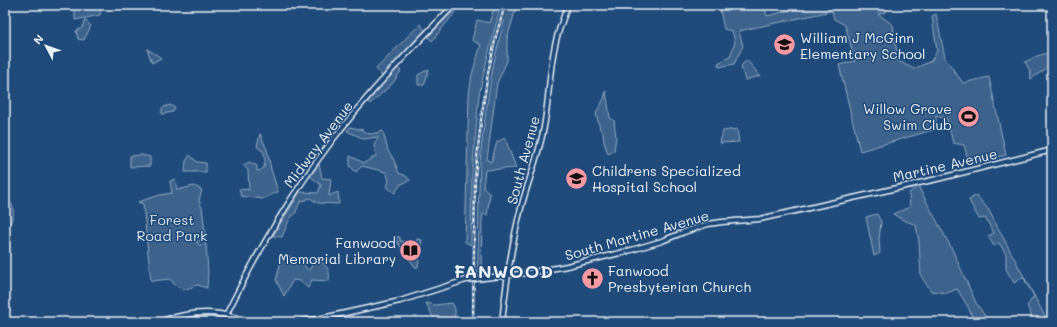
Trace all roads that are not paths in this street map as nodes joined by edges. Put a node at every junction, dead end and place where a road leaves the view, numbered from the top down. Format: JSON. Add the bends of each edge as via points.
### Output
{"nodes":[{"id":1,"x":454,"y":5,"type":"edge"},
{"id":2,"x":568,"y":5,"type":"edge"},
{"id":3,"x":1052,"y":150,"type":"edge"},
{"id":4,"x":842,"y":200,"type":"joint"},
{"id":5,"x":507,"y":276,"type":"junction"},
{"id":6,"x":226,"y":315,"type":"junction"},
{"id":7,"x":159,"y":322,"type":"edge"},
{"id":8,"x":254,"y":322,"type":"edge"},
{"id":9,"x":298,"y":322,"type":"edge"},
{"id":10,"x":502,"y":322,"type":"edge"}],
"edges":[{"from":1,"to":6,"type":"main road","name":"Midway Avenue","via":[[354,112],[327,147],[268,236]]},
{"from":2,"to":5,"type":"main road","name":"South Avenue","via":[[558,33],[539,150],[520,212]]},
{"from":3,"to":4,"type":"main road","name":"Martine Avenue"},
{"from":4,"to":5,"type":"main road","name":"South Martine Avenue","via":[[760,219],[708,224],[610,256],[560,268]]},
{"from":5,"to":9,"type":"main road","name":"South Martine Avenue","bridge":true,"via":[[466,280],[400,301]]},
{"from":5,"to":10,"type":"main road","name":"South Avenue"},
{"from":6,"to":7,"type":"main road","via":[[199,313]]},
{"from":6,"to":8,"type":"main road"}]}
